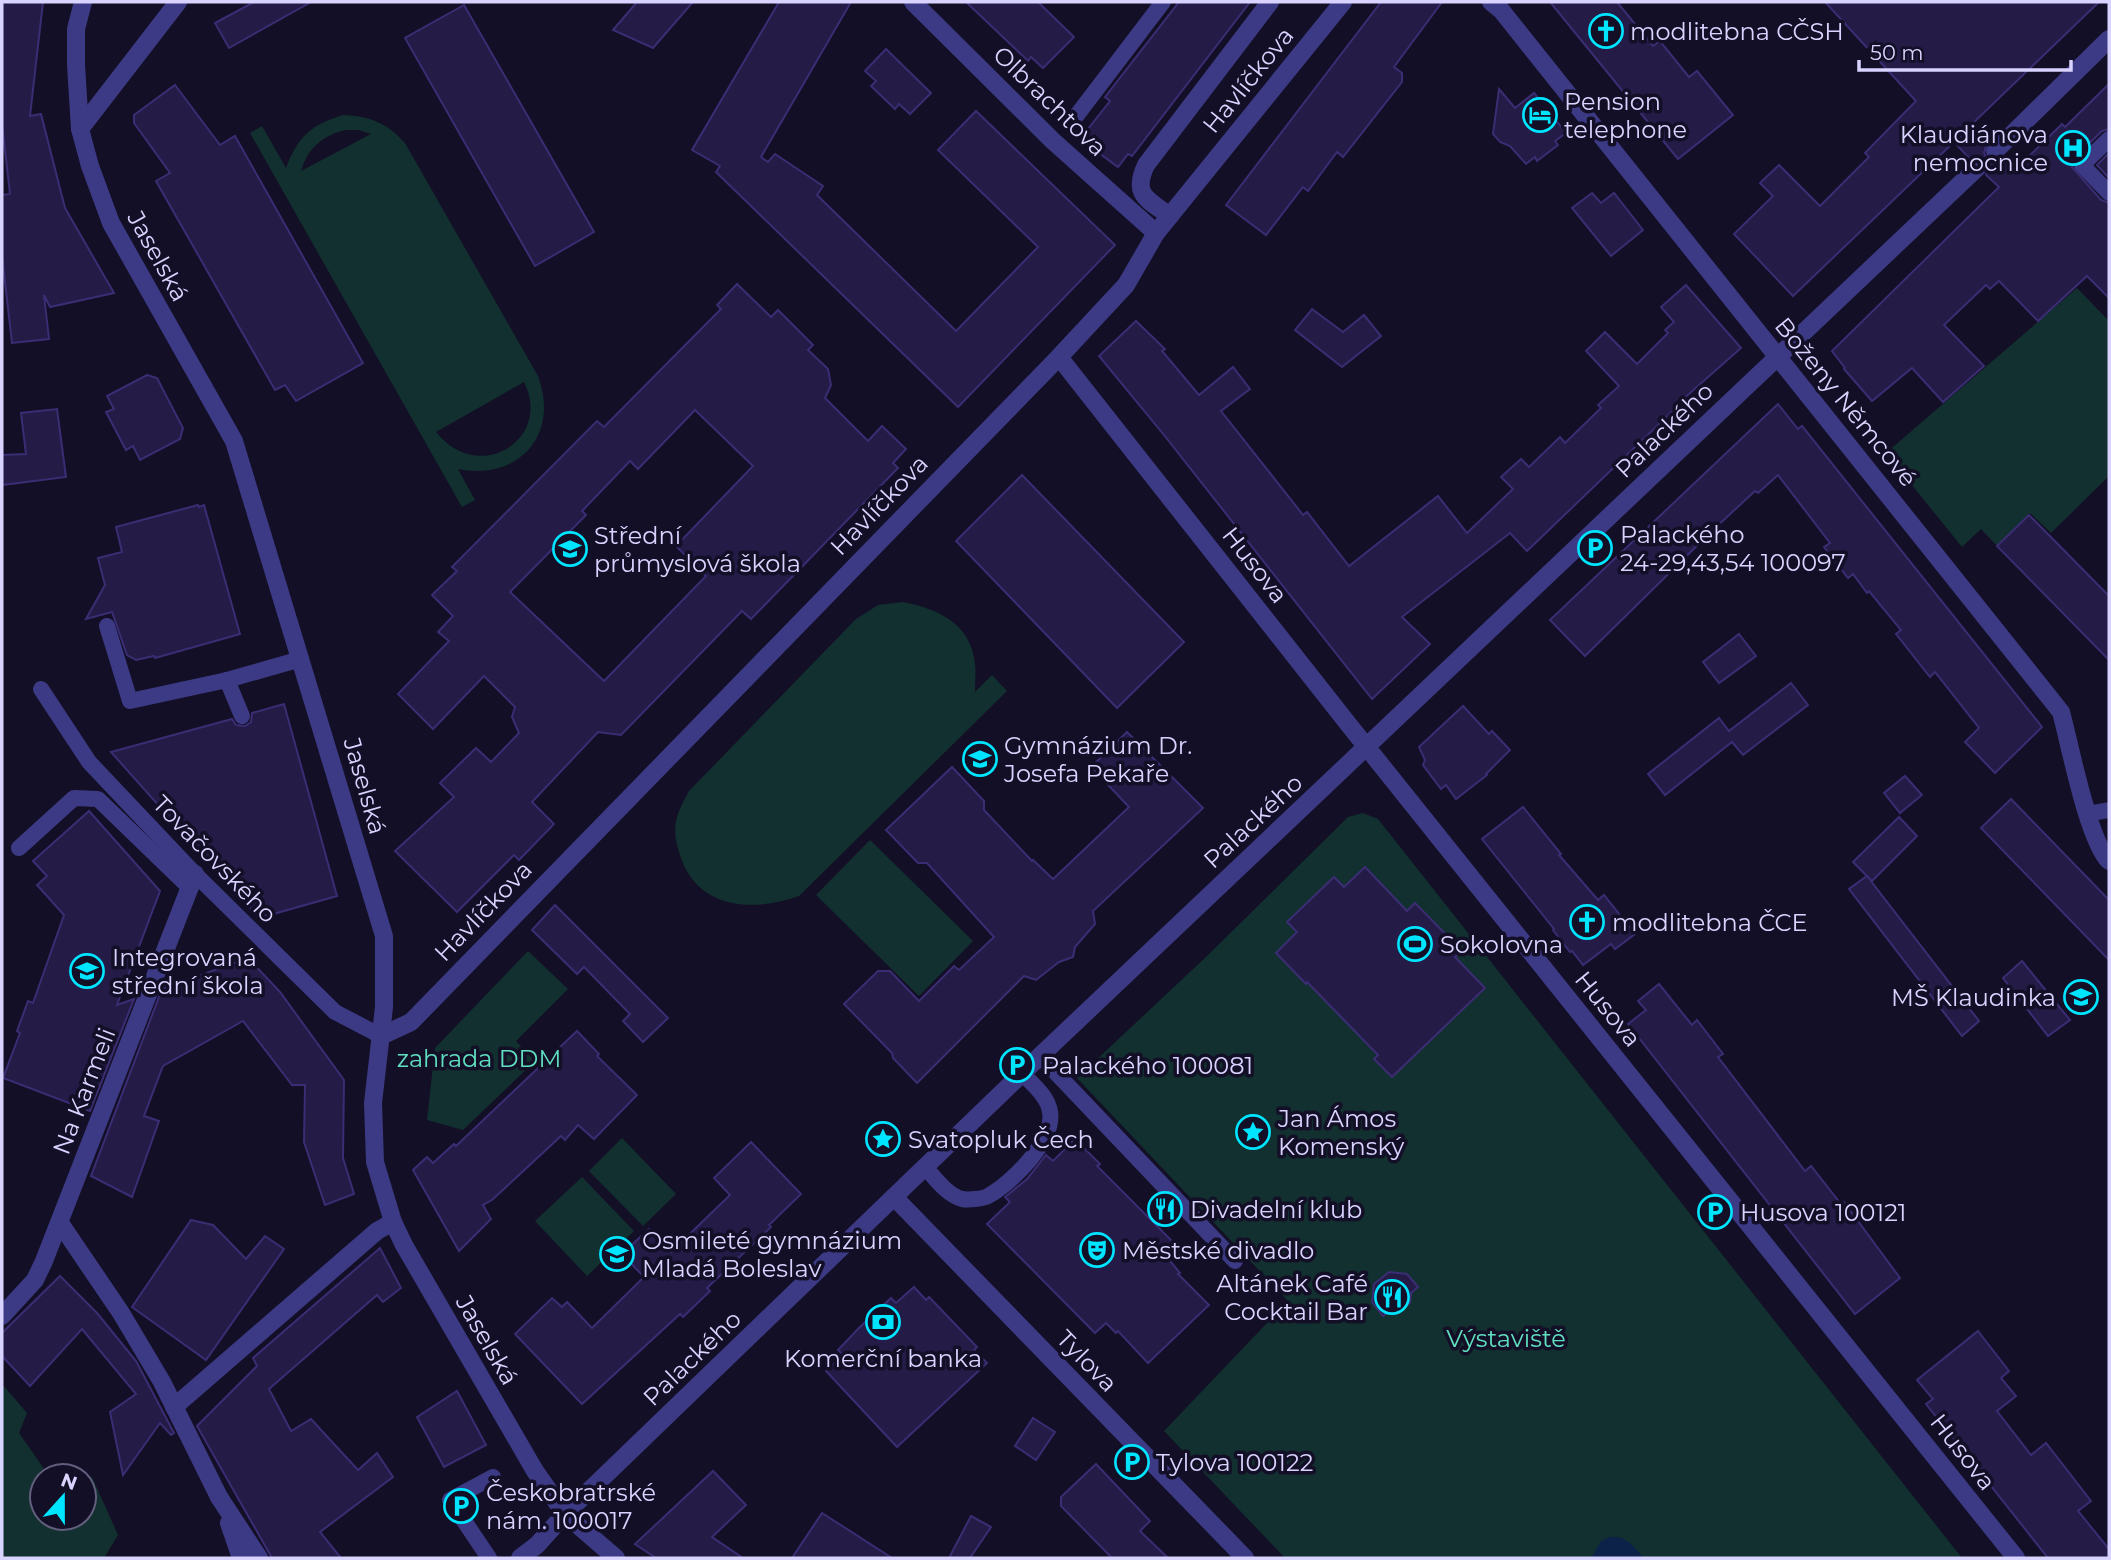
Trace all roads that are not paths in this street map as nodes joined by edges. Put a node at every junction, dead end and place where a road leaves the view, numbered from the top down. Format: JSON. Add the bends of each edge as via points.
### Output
{"nodes":[{"id":1,"x":83,"y":2,"type":"edge"},
{"id":2,"x":178,"y":2,"type":"edge"},
{"id":3,"x":913,"y":2,"type":"edge"},
{"id":4,"x":1163,"y":2,"type":"edge"},
{"id":5,"x":1270,"y":2,"type":"edge"},
{"id":6,"x":1343,"y":2,"type":"edge"},
{"id":7,"x":1491,"y":2,"type":"edge"},
{"id":8,"x":2109,"y":39,"type":"edge"},
{"id":9,"x":1074,"y":119,"type":"dead end"},
{"id":10,"x":80,"y":129,"type":"junction"},
{"id":11,"x":2109,"y":139,"type":"edge"},
{"id":12,"x":1995,"y":151,"type":"dead end"},
{"id":13,"x":1978,"y":167,"type":"dead end"},
{"id":14,"x":2109,"y":192,"type":"edge"},
{"id":15,"x":1170,"y":216,"type":"junction"},
{"id":16,"x":1156,"y":233,"type":"junction"},
{"id":17,"x":1777,"y":356,"type":"junction"},
{"id":18,"x":1059,"y":357,"type":"junction"},
{"id":19,"x":107,"y":626,"type":"dead end"},
{"id":20,"x":301,"y":659,"type":"junction"},
{"id":21,"x":227,"y":680,"type":"junction"},
{"id":22,"x":41,"y":689,"type":"dead end"},
{"id":23,"x":242,"y":716,"type":"dead end"},
{"id":24,"x":1368,"y":747,"type":"junction"},
{"id":25,"x":2109,"y":810,"type":"edge"},
{"id":26,"x":2087,"y":814,"type":"junction"},
{"id":27,"x":19,"y":848,"type":"dead end"},
{"id":28,"x":2109,"y":861,"type":"edge"},
{"id":29,"x":192,"y":880,"type":"junction"},
{"id":30,"x":381,"y":1036,"type":"junction"},
{"id":31,"x":1040,"y":1056,"type":"junction"},
{"id":32,"x":1022,"y":1073,"type":"junction"},
{"id":33,"x":925,"y":1167,"type":"junction"},
{"id":34,"x":894,"y":1197,"type":"junction"},
{"id":35,"x":393,"y":1222,"type":"junction"},
{"id":36,"x":60,"y":1223,"type":"junction"},
{"id":37,"x":1235,"y":1261,"type":"dead end"},
{"id":38,"x":2,"y":1316,"type":"edge"},
{"id":39,"x":174,"y":1406,"type":"junction"},
{"id":40,"x":492,"y":1477,"type":"dead end"},
{"id":41,"x":219,"y":1497,"type":"junction"},
{"id":42,"x":565,"y":1514,"type":"junction"},
{"id":43,"x":242,"y":1558,"type":"edge"},
{"id":44,"x":259,"y":1558,"type":"edge"},
{"id":45,"x":489,"y":1558,"type":"edge"},
{"id":46,"x":520,"y":1558,"type":"edge"},
{"id":47,"x":616,"y":1558,"type":"edge"},
{"id":48,"x":1245,"y":1558,"type":"edge"},
{"id":49,"x":2016,"y":1558,"type":"edge"}],
"edges":[{"from":1,"to":10,"type":"street","name":"Jaselská","via":[[76,29],[75,65]]},
{"from":2,"to":10,"type":"street"},
{"from":3,"to":16,"type":"street","name":"Olbrachtova","via":[[1053,141]]},
{"from":4,"to":9,"type":"lane"},
{"from":5,"to":15,"type":"street","via":[[1139,181],[1143,196]]},
{"from":6,"to":15,"type":"street","name":"Havlíčkova"},
{"from":7,"to":17,"type":"street","name":"Boženy Němcové"},
{"from":8,"to":12,"type":"street"},
{"from":10,"to":20,"type":"street","name":"Jaselská","via":[[111,223],[234,441]]},
{"from":11,"to":14,"type":"lane","via":[[2082,165]]},
{"from":13,"to":17,"type":"street","name":"Palackého"},
{"from":15,"to":16,"type":"street","name":"Havlíčkova"},
{"from":16,"to":18,"type":"street","name":"Havlíčkova","via":[[1126,285]]},
{"from":17,"to":24,"type":"street","name":"Palackého"},
{"from":17,"to":26,"type":"street","name":"Boženy Němcové","via":[[2061,712]]},
{"from":18,"to":24,"type":"street","name":"Husova"},
{"from":18,"to":30,"type":"street","name":"Havlíčkova","via":[[411,1022]]},
{"from":19,"to":21,"type":"lane","via":[[130,701]]},
{"from":20,"to":21,"type":"lane"},
{"from":20,"to":30,"type":"street","name":"Jaselská","via":[[384,936]]},
{"from":21,"to":23,"type":"lane"},
{"from":22,"to":29,"type":"lane","name":"Tovačovského","via":[[89,762]]},
{"from":24,"to":31,"type":"street","name":"Palackého"},
{"from":24,"to":49,"type":"street","name":"Husova"},
{"from":25,"to":26,"type":"lane"},
{"from":26,"to":28,"type":"street","name":"Boženy Němcové"},
{"from":27,"to":29,"type":"lane","via":[[74,798],[98,799]]},
{"from":29,"to":30,"type":"lane","name":"Tovačovského","via":[[229,897],[335,1012]]},
{"from":29,"to":36,"type":"street","name":"Na Karmeli"},
{"from":30,"to":35,"type":"street","name":"Jaselská","via":[[373,1102],[375,1162]]},
{"from":31,"to":32,"type":"street","name":"Palackého"},
{"from":31,"to":37,"type":"lane"},
{"from":32,"to":33,"type":"street","name":"Palackého"},
{"from":32,"to":33,"type":"lane","via":[[1046,1100],[1051,1113],[1049,1133],[1009,1181],[986,1198],[961,1199]]},
{"from":33,"to":34,"type":"street","name":"Palackého"},
{"from":34,"to":42,"type":"street","name":"Palackého"},
{"from":34,"to":48,"type":"street","name":"Tylova"},
{"from":35,"to":39,"type":"street"},
{"from":35,"to":42,"type":"street","name":"Jaselská","via":[[535,1471]]},
{"from":36,"to":38,"type":"street","name":"Na Karmeli","via":[[35,1280]]},
{"from":36,"to":39,"type":"street","via":[[121,1313]]},
{"from":39,"to":41,"type":"street"},
{"from":40,"to":45,"type":"lane","via":[[450,1500]]},
{"from":41,"to":43,"type":"street"},
{"from":41,"to":44,"type":"street"},
{"from":42,"to":46,"type":"street","name":"Palackého"},
{"from":42,"to":47,"type":"street","name":"Jaselská"}]}
